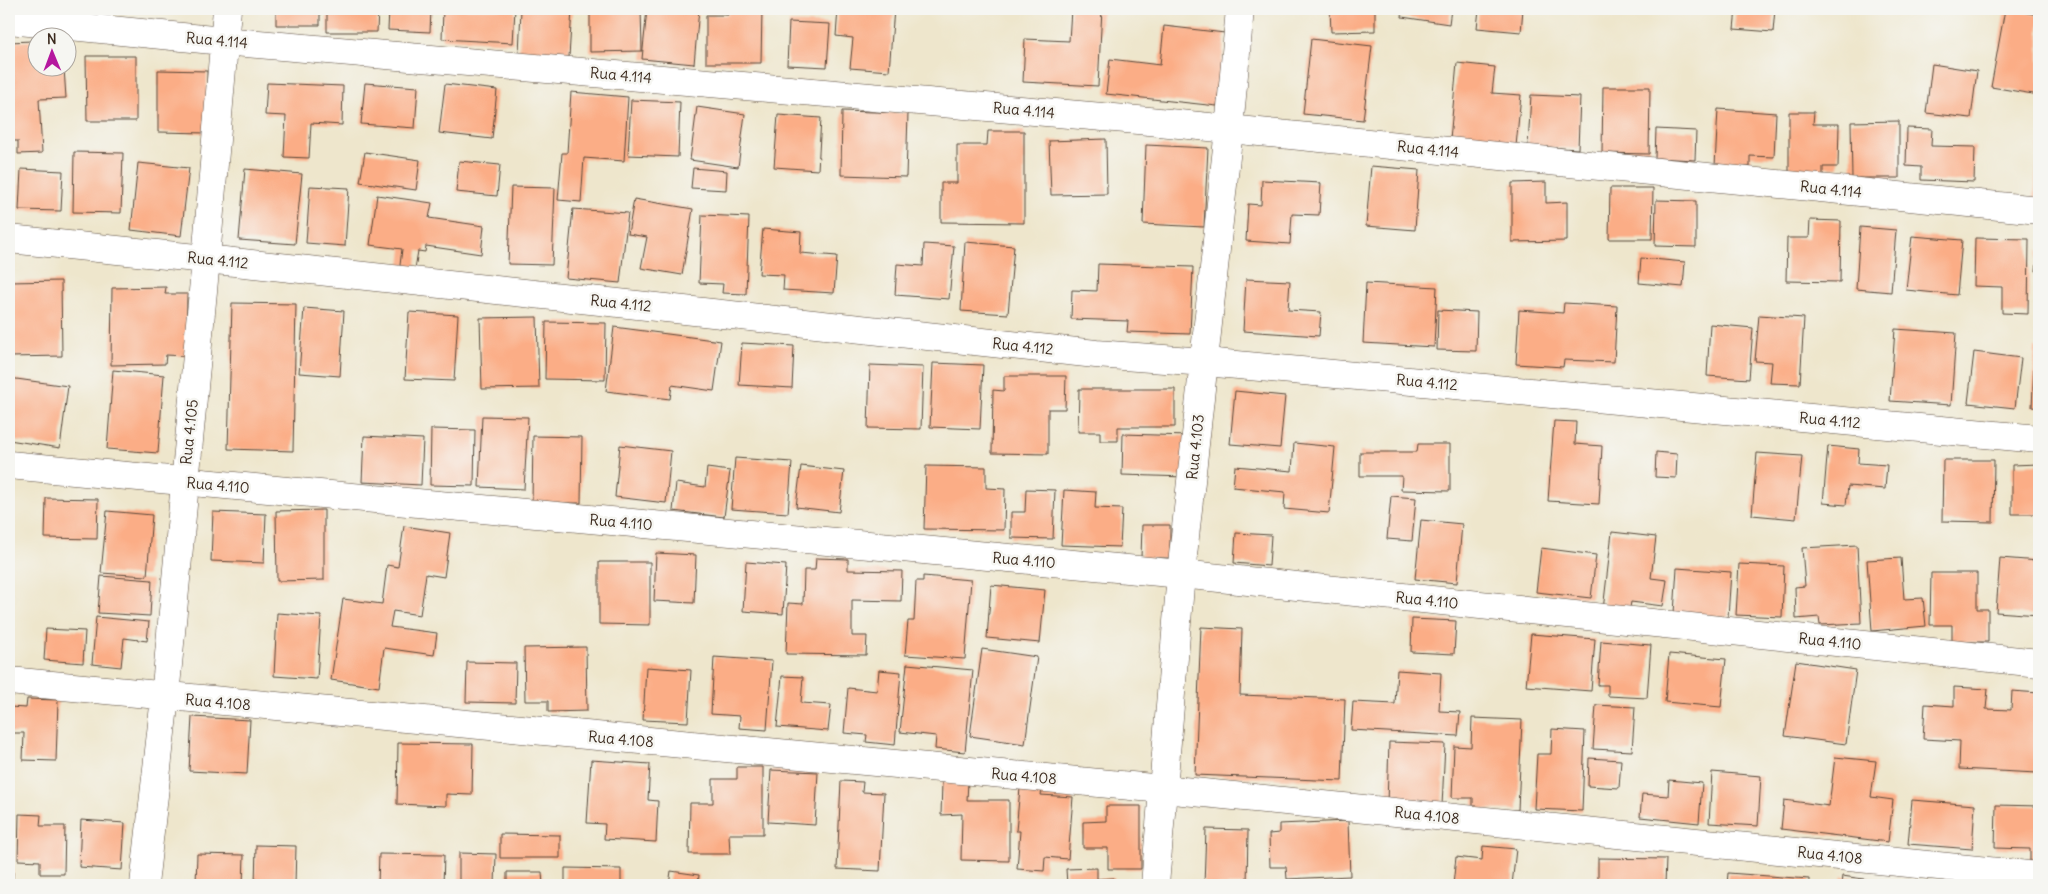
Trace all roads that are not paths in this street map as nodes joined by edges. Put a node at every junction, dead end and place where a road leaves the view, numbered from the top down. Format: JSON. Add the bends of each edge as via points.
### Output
{"nodes":[{"id":1,"x":227,"y":9,"type":"edge"},
{"id":2,"x":1240,"y":9,"type":"edge"},
{"id":3,"x":9,"y":20,"type":"edge"},
{"id":4,"x":224,"y":41,"type":"junction"},
{"id":5,"x":1229,"y":129,"type":"junction"},
{"id":6,"x":2039,"y":210,"type":"edge"},
{"id":7,"x":9,"y":240,"type":"edge"},
{"id":8,"x":206,"y":259,"type":"junction"},
{"id":9,"x":1204,"y":362,"type":"junction"},
{"id":10,"x":2039,"y":439,"type":"edge"},
{"id":11,"x":9,"y":465,"type":"edge"},
{"id":12,"x":184,"y":482,"type":"junction"},
{"id":13,"x":1181,"y":574,"type":"junction"},
{"id":14,"x":2039,"y":663,"type":"edge"},
{"id":15,"x":9,"y":681,"type":"edge"},
{"id":16,"x":165,"y":697,"type":"junction"},
{"id":17,"x":1163,"y":789,"type":"junction"},
{"id":18,"x":2039,"y":876,"type":"edge"},
{"id":19,"x":144,"y":885,"type":"edge"},
{"id":20,"x":1155,"y":885,"type":"edge"}],
"edges":[{"from":1,"to":4,"type":"street","name":"Rua 4.105"},
{"from":2,"to":5,"type":"street","name":"Rua 4.103"},
{"from":3,"to":4,"type":"street","name":"Rua 4.114"},
{"from":4,"to":5,"type":"street","name":"Rua 4.114"},
{"from":4,"to":8,"type":"street","name":"Rua 4.105"},
{"from":5,"to":6,"type":"street","name":"Rua 4.114"},
{"from":5,"to":9,"type":"street","name":"Rua 4.103"},
{"from":7,"to":8,"type":"street","name":"Rua 4.112"},
{"from":8,"to":9,"type":"street","name":"Rua 4.112","via":[[1096,354]]},
{"from":8,"to":12,"type":"street","name":"Rua 4.105"},
{"from":9,"to":10,"type":"street","name":"Rua 4.112"},
{"from":9,"to":13,"type":"street","name":"Rua 4.103"},
{"from":11,"to":12,"type":"street","name":"Rua 4.110"},
{"from":12,"to":13,"type":"street","name":"Rua 4.110"},
{"from":12,"to":16,"type":"street","name":"Rua 4.105"},
{"from":13,"to":14,"type":"street","name":"Rua 4.110"},
{"from":13,"to":17,"type":"street","name":"Rua 4.103"},
{"from":15,"to":16,"type":"street","name":"Rua 4.108"},
{"from":16,"to":17,"type":"street","name":"Rua 4.108"},
{"from":16,"to":19,"type":"street","name":"Rua 4.105"},
{"from":17,"to":18,"type":"street","name":"Rua 4.108"},
{"from":17,"to":20,"type":"street","name":"Rua 4.103"}]}
